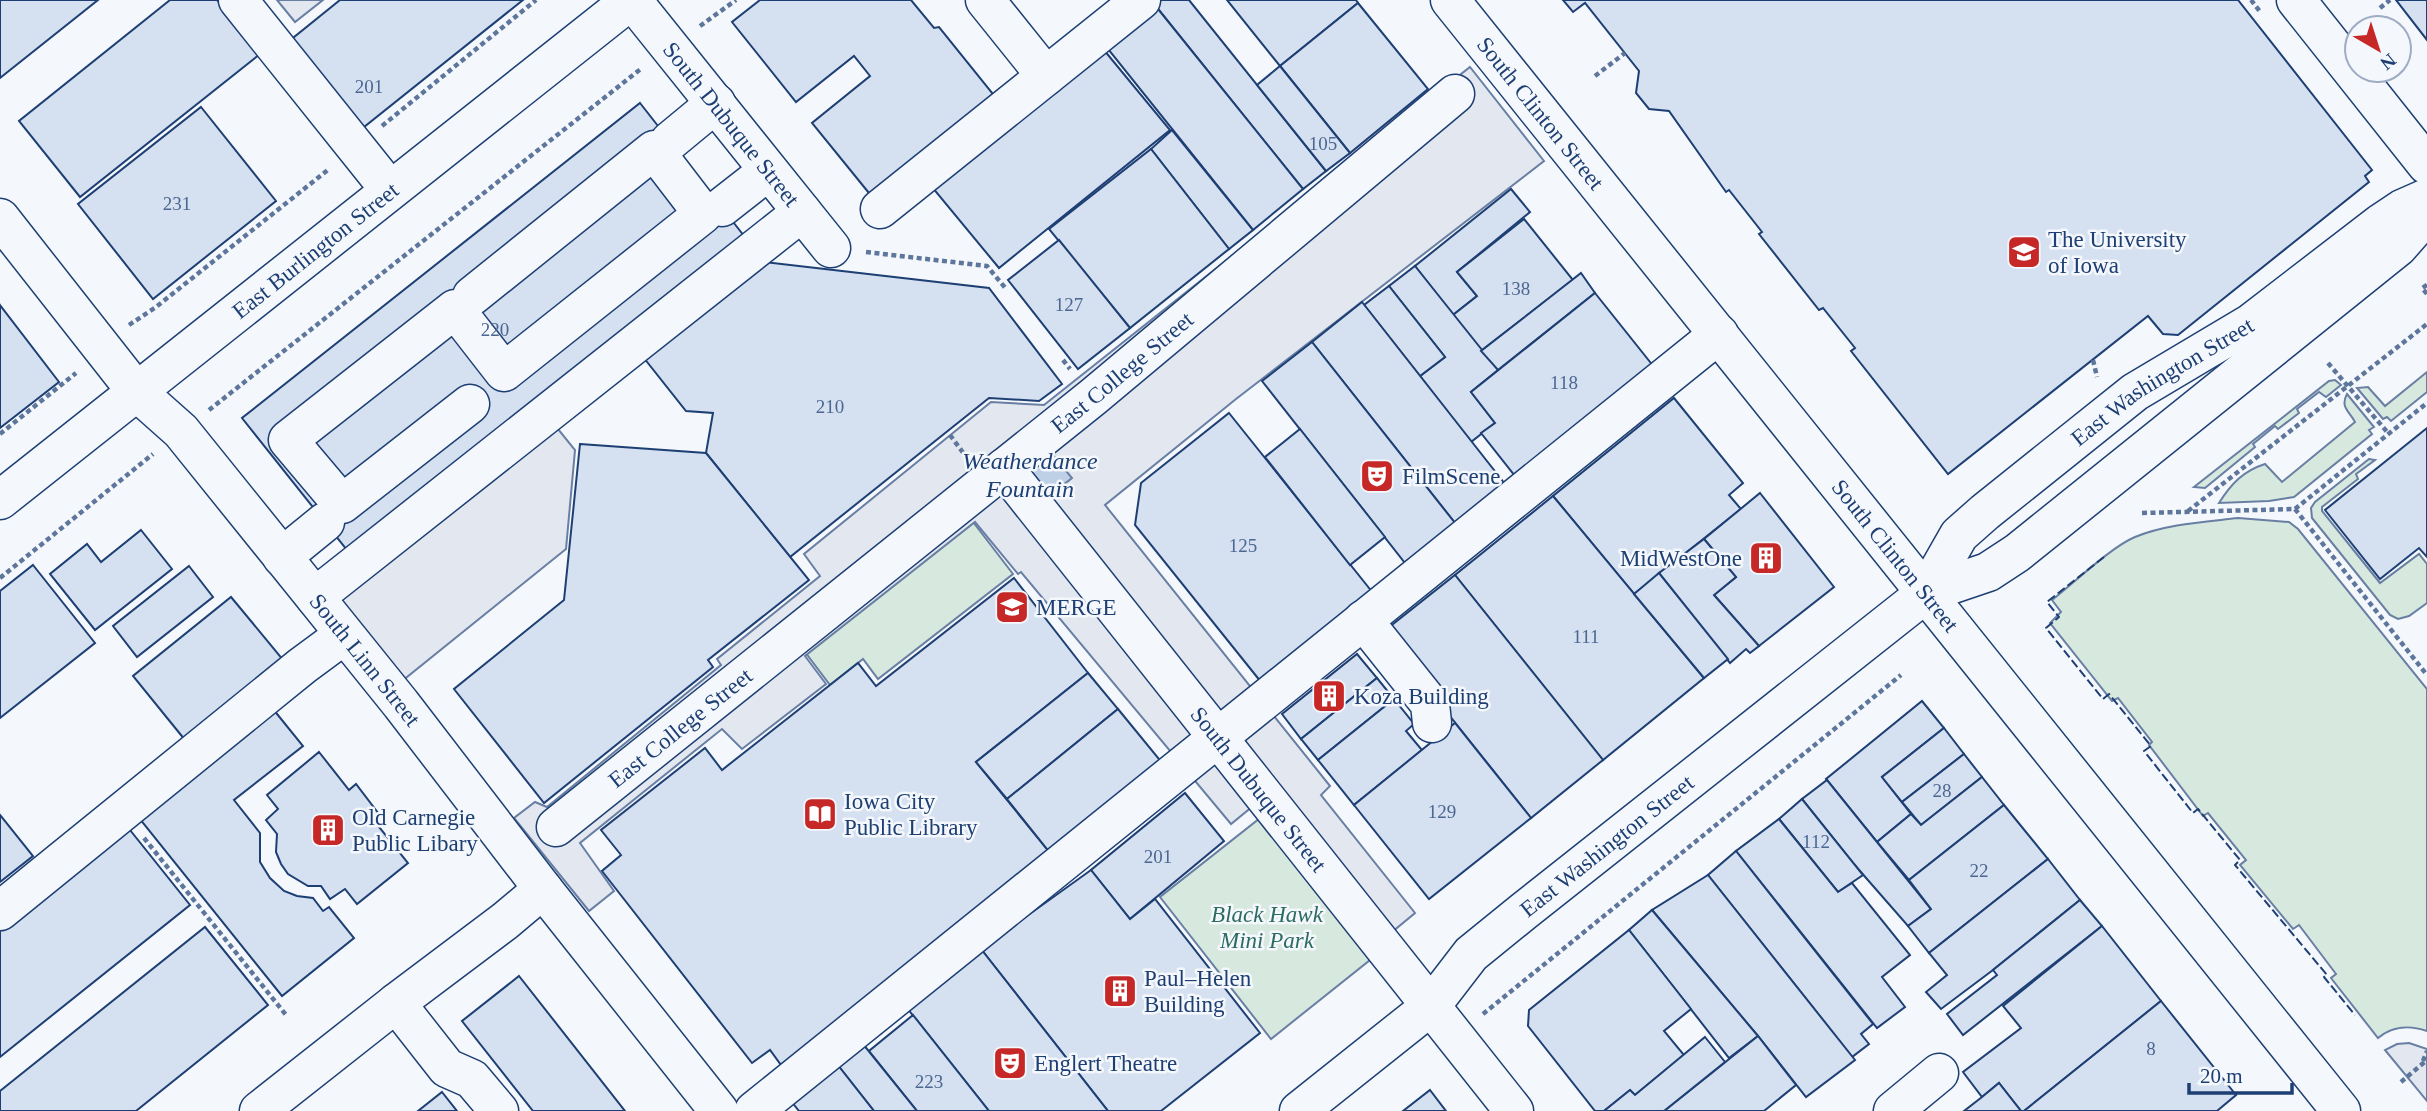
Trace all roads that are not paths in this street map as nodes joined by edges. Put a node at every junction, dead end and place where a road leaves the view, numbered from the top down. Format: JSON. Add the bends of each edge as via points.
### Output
{"nodes":[{"id":1,"x":238,"y":0,"type":"edge"},
{"id":2,"x":632,"y":0,"type":"edge"},
{"id":3,"x":985,"y":0,"type":"edge"},
{"id":4,"x":1141,"y":0,"type":"edge"},
{"id":5,"x":1450,"y":0,"type":"edge"},
{"id":6,"x":2296,"y":0,"type":"edge"},
{"id":7,"x":1046,"y":76,"type":"junction"},
{"id":8,"x":1455,"y":94,"type":"dead end"},
{"id":9,"x":716,"y":103,"type":"junction"},
{"id":10,"x":670,"y":141,"type":"dead end"},
{"id":11,"x":2427,"y":165,"type":"edge"},
{"id":12,"x":768,"y":171,"type":"junction"},
{"id":13,"x":390,"y":190,"type":"junction"},
{"id":14,"x":2427,"y":198,"type":"edge"},
{"id":15,"x":722,"y":207,"type":"dead end"},
{"id":16,"x":880,"y":209,"type":"dead end"},
{"id":17,"x":802,"y":212,"type":"junction"},
{"id":18,"x":2427,"y":214,"type":"edge"},
{"id":19,"x":0,"y":218,"type":"edge"},
{"id":20,"x":831,"y":248,"type":"road end"},
{"id":21,"x":472,"y":296,"type":"dead end"},
{"id":22,"x":1718,"y":334,"type":"junction"},
{"id":23,"x":136,"y":391,"type":"junction"},
{"id":24,"x":470,"y":404,"type":"dead end"},
{"id":25,"x":1004,"y":468,"type":"junction"},
{"id":26,"x":0,"y":500,"type":"edge"},
{"id":27,"x":325,"y":522,"type":"dead end"},
{"id":28,"x":282,"y":557,"type":"junction"},
{"id":29,"x":1926,"y":593,"type":"junction"},
{"id":30,"x":315,"y":597,"type":"junction"},
{"id":31,"x":1363,"y":620,"type":"junction"},
{"id":32,"x":344,"y":635,"type":"junction"},
{"id":33,"x":1432,"y":723,"type":"dead end"},
{"id":34,"x":1218,"y":737,"type":"junction"},
{"id":35,"x":556,"y":827,"type":"dead end"},
{"id":36,"x":543,"y":889,"type":"junction"},
{"id":37,"x":0,"y":911,"type":"edge"},
{"id":38,"x":396,"y":1003,"type":"junction"},
{"id":39,"x":1430,"y":1006,"type":"junction"},
{"id":40,"x":1939,"y":1073,"type":"dead end"},
{"id":41,"x":259,"y":1111,"type":"edge"},
{"id":42,"x":499,"y":1111,"type":"edge"},
{"id":43,"x":719,"y":1111,"type":"edge"},
{"id":44,"x":754,"y":1111,"type":"edge"},
{"id":45,"x":1298,"y":1111,"type":"edge"},
{"id":46,"x":1514,"y":1111,"type":"edge"},
{"id":47,"x":1893,"y":1111,"type":"edge"},
{"id":48,"x":2341,"y":1111,"type":"edge"}],
"edges":[{"from":1,"to":13,"type":"street"},
{"from":2,"to":9,"type":"street","name":"South Dubuque Street"},
{"from":2,"to":13,"type":"street","name":"East Burlington Street"},
{"from":3,"to":7,"type":"street"},
{"from":4,"to":7,"type":"street","via":[[1088,48]]},
{"from":5,"to":22,"type":"street","name":"South Clinton Street"},
{"from":6,"to":11,"type":"street"},
{"from":7,"to":16,"type":"street"},
{"from":8,"to":25,"type":"street","name":"East College Street"},
{"from":9,"to":10,"type":"street"},
{"from":9,"to":12,"type":"street","name":"South Dubuque Street"},
{"from":12,"to":15,"type":"street"},
{"from":12,"to":17,"type":"street","name":"South Dubuque Street"},
{"from":13,"to":23,"type":"street","name":"East Burlington Street"},
{"from":14,"to":29,"type":"street","name":"East Washington Street","via":[[2381,223],[2251,323],[2135,392],[1959,535]]},
{"from":17,"to":20,"type":"street","name":"South Dubuque Street"},
{"from":17,"to":30,"type":"street"},
{"from":18,"to":29,"type":"street","name":"East Washington Street","via":[[2398,247],[2017,553],[1988,572]]},
{"from":19,"to":23,"type":"street","name":"South Linn Street"},
{"from":21,"to":24,"type":"street","via":[[654,150],[703,214],[504,372],[455,309],[288,440],[342,503]]},
{"from":22,"to":29,"type":"street","name":"South Clinton Street"},
{"from":22,"to":31,"type":"street"},
{"from":23,"to":26,"type":"street","name":"East Burlington Street"},
{"from":23,"to":28,"type":"street","name":"South Linn Street","via":[[181,431]]},
{"from":25,"to":34,"type":"street","name":"South Dubuque Street"},
{"from":25,"to":35,"type":"street","name":"East College Street"},
{"from":27,"to":28,"type":"street"},
{"from":28,"to":30,"type":"street","name":"South Linn Street"},
{"from":29,"to":39,"type":"street","name":"East Washington Street","via":[[1471,954]]},
{"from":29,"to":48,"type":"street","name":"South Clinton Street"},
{"from":30,"to":32,"type":"street","name":"South Linn Street"},
{"from":31,"to":33,"type":"street","via":[[1430,704]]},
{"from":31,"to":34,"type":"street"},
{"from":32,"to":36,"type":"street","name":"South Linn Street"},
{"from":32,"to":37,"type":"street"},
{"from":34,"to":39,"type":"street","name":"South Dubuque Street"},
{"from":34,"to":44,"type":"street"},
{"from":36,"to":38,"type":"street"},
{"from":36,"to":43,"type":"street","name":"South Linn Street"},
{"from":38,"to":41,"type":"street"},
{"from":38,"to":42,"type":"street","via":[[447,1068],[472,1079]]},
{"from":39,"to":45,"type":"street","name":"East Washington Street"},
{"from":39,"to":46,"type":"street","name":"South Dubuque Street"},
{"from":40,"to":47,"type":"street"}]}
